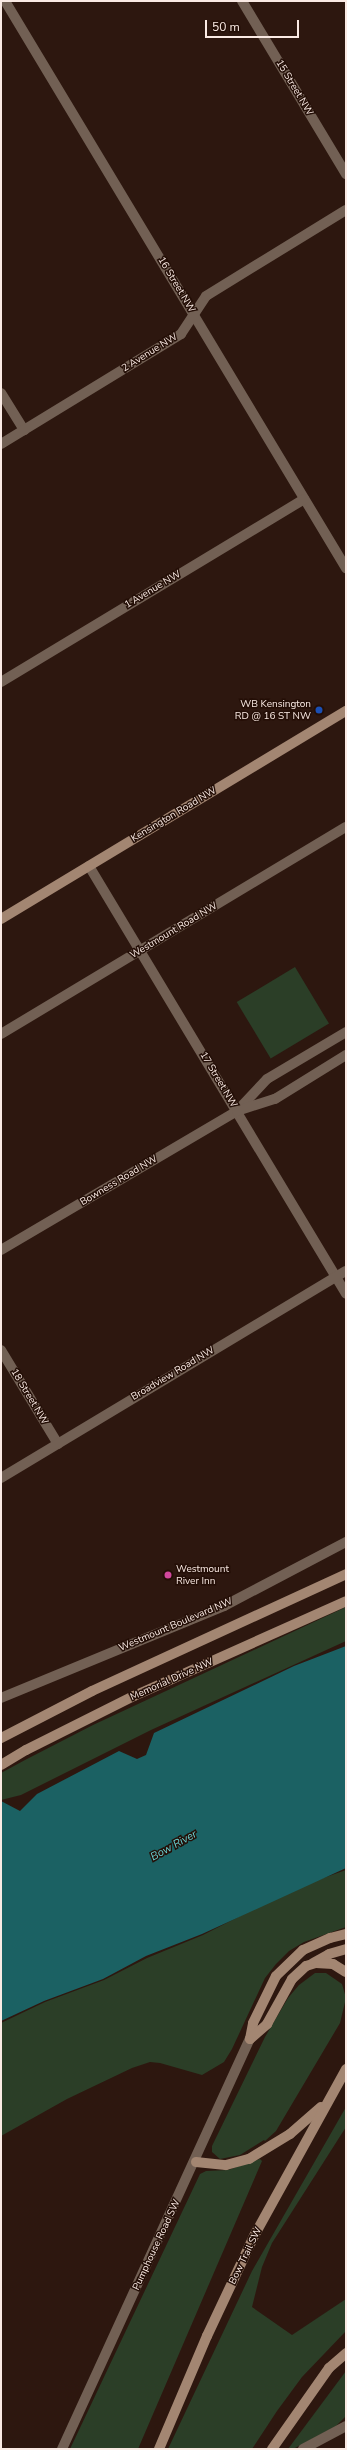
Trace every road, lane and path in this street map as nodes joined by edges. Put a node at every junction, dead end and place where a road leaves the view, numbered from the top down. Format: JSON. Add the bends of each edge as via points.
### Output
{"nodes":[{"id":1,"x":5,"y":1,"type":"edge"},
{"id":2,"x":242,"y":1,"type":"edge"},
{"id":3,"x":346,"y":174,"type":"edge"},
{"id":4,"x":346,"y":210,"type":"edge"},
{"id":5,"x":193,"y":314,"type":"junction"},
{"id":6,"x":1,"y":393,"type":"edge"},
{"id":7,"x":24,"y":430,"type":"junction"},
{"id":8,"x":1,"y":444,"type":"edge"},
{"id":9,"x":304,"y":499,"type":"junction"},
{"id":10,"x":346,"y":568,"type":"edge"},
{"id":11,"x":1,"y":682,"type":"edge"},
{"id":12,"x":346,"y":711,"type":"edge"},
{"id":13,"x":346,"y":827,"type":"edge"},
{"id":14,"x":89,"y":866,"type":"junction"},
{"id":15,"x":1,"y":919,"type":"edge"},
{"id":16,"x":140,"y":951,"type":"junction"},
{"id":17,"x":346,"y":1032,"type":"edge"},
{"id":18,"x":1,"y":1034,"type":"edge"},
{"id":19,"x":346,"y":1055,"type":"edge"},
{"id":20,"x":237,"y":1111,"type":"junction"},
{"id":21,"x":1,"y":1250,"type":"edge"},
{"id":22,"x":346,"y":1271,"type":"edge"},
{"id":23,"x":336,"y":1277,"type":"junction"},
{"id":24,"x":346,"y":1294,"type":"edge"},
{"id":25,"x":1,"y":1350,"type":"edge"},
{"id":26,"x":58,"y":1444,"type":"junction"},
{"id":27,"x":1,"y":1478,"type":"edge"},
{"id":28,"x":346,"y":1542,"type":"edge"},
{"id":29,"x":346,"y":1574,"type":"edge"},
{"id":30,"x":346,"y":1601,"type":"edge"},
{"id":31,"x":1,"y":1698,"type":"edge"},
{"id":32,"x":1,"y":1738,"type":"edge"},
{"id":33,"x":1,"y":1765,"type":"edge"},
{"id":34,"x":346,"y":1934,"type":"edge"},
{"id":35,"x":346,"y":1949,"type":"edge"},
{"id":36,"x":306,"y":1966,"type":"junction"},
{"id":37,"x":346,"y":1972,"type":"edge"},
{"id":38,"x":250,"y":2040,"type":"junction"},
{"id":39,"x":346,"y":2069,"type":"edge"},
{"id":40,"x":326,"y":2103,"type":"junction"},
{"id":41,"x":196,"y":2162,"type":"junction"},
{"id":42,"x":346,"y":2353,"type":"edge"},
{"id":43,"x":346,"y":2426,"type":"edge"},
{"id":44,"x":274,"y":2446,"type":"edge"},
{"id":45,"x":62,"y":2449,"type":"edge"},
{"id":46,"x":159,"y":2449,"type":"edge"},
{"id":47,"x":303,"y":2449,"type":"edge"}],
"edges":[{"from":1,"to":5,"type":"street","name":"16 Street NW"},
{"from":2,"to":3,"type":"street","name":"15 Street NW"},
{"from":4,"to":5,"type":"street","name":"2 Avenue NW","via":[[206,296]]},
{"from":5,"to":7,"type":"street","name":"2 Avenue NW","via":[[181,334]]},
{"from":5,"to":9,"type":"street","name":"16 Street NW"},
{"from":6,"to":7,"type":"street"},
{"from":7,"to":8,"type":"street","name":"2 Avenue NW"},
{"from":9,"to":10,"type":"street","name":"16 Street NW"},
{"from":9,"to":11,"type":"street","name":"1 Avenue NW"},
{"from":12,"to":14,"type":"main road","name":"Kensington Road NW"},
{"from":13,"to":16,"type":"street","name":"Westmount Road NW"},
{"from":14,"to":15,"type":"main road","name":"Kensington Road NW"},
{"from":14,"to":16,"type":"street","name":"17 Street NW"},
{"from":16,"to":18,"type":"street","name":"Westmount Road NW"},
{"from":16,"to":20,"type":"street","name":"17 Street NW"},
{"from":17,"to":20,"type":"street","name":"Bowness Road NW","via":[[267,1079]]},
{"from":19,"to":20,"type":"street","name":"Bowness Road NW","via":[[275,1099]]},
{"from":20,"to":21,"type":"street","name":"Bowness Road NW"},
{"from":20,"to":23,"type":"street","name":"17 Street NW"},
{"from":22,"to":23,"type":"street","name":"Broadview Road NW"},
{"from":23,"to":24,"type":"street","name":"17 Street NW"},
{"from":23,"to":26,"type":"street","name":"Broadview Road NW"},
{"from":25,"to":26,"type":"street","name":"18 Street NW"},
{"from":26,"to":27,"type":"street","name":"Broadview Road NW"},
{"from":28,"to":31,"type":"street","name":"Westmount Boulevard NW","via":[[224,1606]]},
{"from":29,"to":32,"type":"main road","via":[[92,1690]]},
{"from":30,"to":33,"type":"main road","name":"Memorial Drive NW","via":[[134,1696]]},
{"from":34,"to":38,"type":"main road","via":[[303,1950],[276,1976],[253,2023]]},
{"from":35,"to":36,"type":"main road","via":[[329,1954]]},
{"from":36,"to":37,"type":"main road","via":[[316,1963],[333,1964]]},
{"from":36,"to":38,"type":"main road","via":[[292,1979],[267,2024]]},
{"from":38,"to":41,"type":"street","name":"Pumphouse Road SW"},
{"from":39,"to":40,"type":"main road","name":"Bow Trail SW"},
{"from":40,"to":41,"type":"main road","via":[[290,2134],[249,2159],[226,2165]]},
{"from":40,"to":46,"type":"main road","name":"Bow Trail SW","via":[[254,2236],[207,2336]]},
{"from":41,"to":45,"type":"street","name":"Pumphouse Road SW"},
{"from":42,"to":44,"type":"main road","via":[[330,2368]]},
{"from":43,"to":47,"type":"street"}]}
